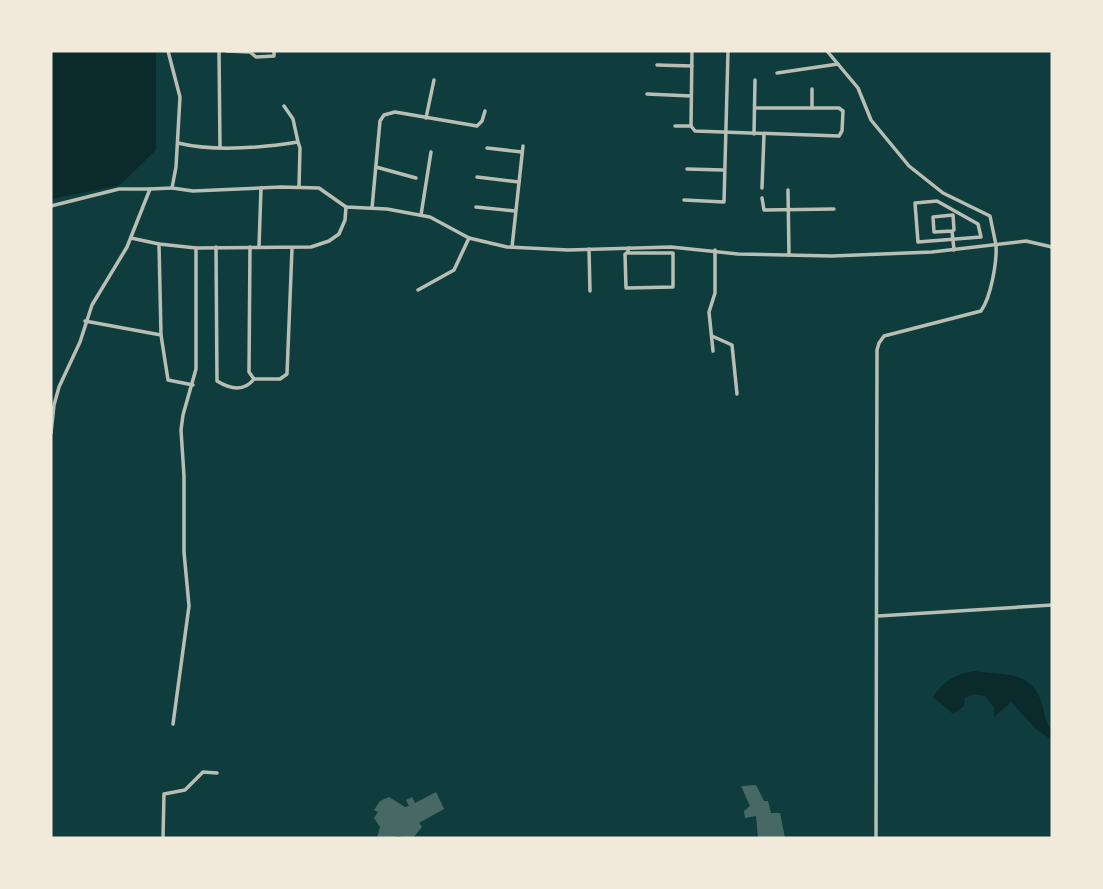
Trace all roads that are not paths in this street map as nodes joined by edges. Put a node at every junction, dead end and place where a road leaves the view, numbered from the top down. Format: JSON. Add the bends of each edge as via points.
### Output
{"nodes":[{"id":1,"x":168,"y":51,"type":"edge"},
{"id":2,"x":219,"y":51,"type":"edge"},
{"id":3,"x":227,"y":51,"type":"edge"},
{"id":4,"x":274,"y":51,"type":"edge"},
{"id":5,"x":692,"y":51,"type":"edge"},
{"id":6,"x":728,"y":51,"type":"edge"},
{"id":7,"x":827,"y":51,"type":"edge"},
{"id":8,"x":838,"y":64,"type":"junction"},
{"id":9,"x":657,"y":65,"type":"dead end"},
{"id":10,"x":692,"y":66,"type":"junction"},
{"id":11,"x":778,"y":74,"type":"dead end"},
{"id":12,"x":434,"y":80,"type":"dead end"},
{"id":13,"x":755,"y":80,"type":"dead end"},
{"id":14,"x":812,"y":89,"type":"dead end"},
{"id":15,"x":647,"y":94,"type":"dead end"},
{"id":16,"x":691,"y":96,"type":"junction"},
{"id":17,"x":285,"y":106,"type":"dead end"},
{"id":18,"x":755,"y":108,"type":"junction"},
{"id":19,"x":813,"y":108,"type":"junction"},
{"id":20,"x":485,"y":111,"type":"dead end"},
{"id":21,"x":426,"y":118,"type":"junction"},
{"id":22,"x":675,"y":126,"type":"dead end"},
{"id":23,"x":691,"y":126,"type":"junction"},
{"id":24,"x":726,"y":133,"type":"junction"},
{"id":25,"x":754,"y":134,"type":"junction"},
{"id":26,"x":764,"y":134,"type":"junction"},
{"id":27,"x":298,"y":142,"type":"junction"},
{"id":28,"x":178,"y":143,"type":"junction"},
{"id":29,"x":523,"y":146,"type":"dead end"},
{"id":30,"x":220,"y":147,"type":"junction"},
{"id":31,"x":487,"y":148,"type":"dead end"},
{"id":32,"x":431,"y":152,"type":"dead end"},
{"id":33,"x":522,"y":152,"type":"junction"},
{"id":34,"x":376,"y":167,"type":"junction"},
{"id":35,"x":687,"y":169,"type":"dead end"},
{"id":36,"x":724,"y":170,"type":"junction"},
{"id":37,"x":477,"y":177,"type":"dead end"},
{"id":38,"x":416,"y":178,"type":"dead end"},
{"id":39,"x":519,"y":182,"type":"junction"},
{"id":40,"x":299,"y":187,"type":"junction"},
{"id":41,"x":172,"y":188,"type":"junction"},
{"id":42,"x":261,"y":188,"type":"junction"},
{"id":43,"x":762,"y":188,"type":"dead end"},
{"id":44,"x":150,"y":189,"type":"junction"},
{"id":45,"x":788,"y":190,"type":"dead end"},
{"id":46,"x":762,"y":198,"type":"dead end"},
{"id":47,"x":684,"y":200,"type":"dead end"},
{"id":48,"x":51,"y":206,"type":"edge"},
{"id":49,"x":346,"y":207,"type":"junction"},
{"id":50,"x":476,"y":207,"type":"dead end"},
{"id":51,"x":372,"y":208,"type":"junction"},
{"id":52,"x":788,"y":209,"type":"junction"},
{"id":53,"x":834,"y":209,"type":"dead end"},
{"id":54,"x":516,"y":211,"type":"junction"},
{"id":55,"x":421,"y":215,"type":"junction"},
{"id":56,"x":951,"y":231,"type":"junction"},
{"id":57,"x":131,"y":238,"type":"junction"},
{"id":58,"x":469,"y":238,"type":"junction"},
{"id":59,"x":953,"y":241,"type":"junction"},
{"id":60,"x":159,"y":244,"type":"junction"},
{"id":61,"x":996,"y":245,"type":"junction"},
{"id":62,"x":216,"y":247,"type":"junction"},
{"id":63,"x":250,"y":247,"type":"junction"},
{"id":64,"x":259,"y":247,"type":"junction"},
{"id":65,"x":512,"y":247,"type":"junction"},
{"id":66,"x":1052,"y":247,"type":"edge"},
{"id":67,"x":196,"y":248,"type":"junction"},
{"id":68,"x":292,"y":249,"type":"junction"},
{"id":69,"x":589,"y":249,"type":"junction"},
{"id":70,"x":671,"y":249,"type":"junction"},
{"id":71,"x":628,"y":250,"type":"junction"},
{"id":72,"x":715,"y":250,"type":"junction"},
{"id":73,"x":954,"y":250,"type":"junction"},
{"id":74,"x":789,"y":255,"type":"junction"},
{"id":75,"x":418,"y":289,"type":"dead end"},
{"id":76,"x":590,"y":291,"type":"dead end"},
{"id":77,"x":85,"y":321,"type":"junction"},
{"id":78,"x":161,"y":335,"type":"junction"},
{"id":79,"x":712,"y":336,"type":"junction"},
{"id":80,"x":713,"y":351,"type":"dead end"},
{"id":81,"x":254,"y":379,"type":"junction"},
{"id":82,"x":192,"y":385,"type":"junction"},
{"id":83,"x":737,"y":394,"type":"dead end"},
{"id":84,"x":51,"y":433,"type":"edge"},
{"id":85,"x":1052,"y":605,"type":"edge"},
{"id":86,"x":878,"y":616,"type":"junction"},
{"id":87,"x":173,"y":724,"type":"dead end"},
{"id":88,"x":217,"y":773,"type":"dead end"},
{"id":89,"x":163,"y":838,"type":"edge"},
{"id":90,"x":876,"y":838,"type":"edge"}],
"edges":[{"from":1,"to":28,"type":"street","via":[[180,96]]},
{"from":2,"to":30,"type":"street"},
{"from":3,"to":4,"type":"street","via":[[250,52],[256,58],[274,56]]},
{"from":5,"to":10,"type":"street"},
{"from":6,"to":24,"type":"street"},
{"from":7,"to":8,"type":"street"},
{"from":8,"to":11,"type":"street"},
{"from":8,"to":61,"type":"street","via":[[858,88],[871,120],[900,157],[943,193],[990,216]]},
{"from":9,"to":10,"type":"street"},
{"from":10,"to":16,"type":"street"},
{"from":12,"to":21,"type":"street"},
{"from":13,"to":18,"type":"street"},
{"from":14,"to":19,"type":"street"},
{"from":15,"to":16,"type":"street"},
{"from":16,"to":23,"type":"street"},
{"from":17,"to":27,"type":"street"},
{"from":18,"to":19,"type":"street"},
{"from":18,"to":25,"type":"street"},
{"from":19,"to":26,"type":"street","via":[[842,110],[839,136]]},
{"from":20,"to":21,"type":"street","via":[[477,126]]},
{"from":21,"to":34,"type":"street","via":[[395,112],[384,115]]},
{"from":22,"to":23,"type":"street"},
{"from":23,"to":24,"type":"street","via":[[698,132]]},
{"from":24,"to":25,"type":"street"},
{"from":24,"to":36,"type":"street"},
{"from":25,"to":26,"type":"street"},
{"from":26,"to":43,"type":"street"},
{"from":27,"to":30,"type":"street"},
{"from":27,"to":40,"type":"street"},
{"from":28,"to":30,"type":"street"},
{"from":28,"to":41,"type":"street"},
{"from":29,"to":33,"type":"street"},
{"from":31,"to":33,"type":"street"},
{"from":32,"to":55,"type":"street"},
{"from":33,"to":39,"type":"street"},
{"from":34,"to":38,"type":"street"},
{"from":34,"to":51,"type":"street"},
{"from":35,"to":36,"type":"street"},
{"from":36,"to":47,"type":"street","via":[[724,202]]},
{"from":37,"to":39,"type":"street"},
{"from":39,"to":54,"type":"street"},
{"from":40,"to":42,"type":"street"},
{"from":40,"to":49,"type":"street","via":[[326,190]]},
{"from":41,"to":42,"type":"street"},
{"from":41,"to":44,"type":"street"},
{"from":42,"to":64,"type":"street"},
{"from":44,"to":48,"type":"street","via":[[119,189]]},
{"from":44,"to":57,"type":"street"},
{"from":45,"to":52,"type":"street"},
{"from":46,"to":52,"type":"street","via":[[764,210]]},
{"from":49,"to":51,"type":"street"},
{"from":49,"to":68,"type":"street","via":[[339,234],[318,245]]},
{"from":50,"to":54,"type":"street"},
{"from":51,"to":55,"type":"street"},
{"from":52,"to":53,"type":"street"},
{"from":52,"to":74,"type":"street"},
{"from":54,"to":65,"type":"street"},
{"from":55,"to":58,"type":"street"},
{"from":56,"to":56,"type":"street","via":[[934,232],[933,217],[953,215]]},
{"from":56,"to":59,"type":"street"},
{"from":57,"to":60,"type":"street"},
{"from":57,"to":77,"type":"street"},
{"from":58,"to":65,"type":"street"},
{"from":58,"to":75,"type":"street","via":[[454,270]]},
{"from":59,"to":59,"type":"street","via":[[981,237],[978,223],[937,201],[915,203],[918,242]]},
{"from":59,"to":73,"type":"street"},
{"from":60,"to":67,"type":"street"},
{"from":60,"to":78,"type":"street"},
{"from":61,"to":66,"type":"street","via":[[1026,241]]},
{"from":61,"to":73,"type":"street"},
{"from":61,"to":86,"type":"street","via":[[981,311],[889,334],[878,343]]},
{"from":62,"to":63,"type":"street"},
{"from":62,"to":67,"type":"street"},
{"from":62,"to":81,"type":"street","via":[[217,381],[243,388]]},
{"from":63,"to":64,"type":"street"},
{"from":63,"to":81,"type":"street","via":[[249,372]]},
{"from":64,"to":68,"type":"street"},
{"from":65,"to":69,"type":"street"},
{"from":67,"to":82,"type":"street","via":[[197,369]]},
{"from":68,"to":81,"type":"street","via":[[287,374],[280,379]]},
{"from":69,"to":71,"type":"street"},
{"from":69,"to":76,"type":"street"},
{"from":70,"to":71,"type":"street"},
{"from":70,"to":71,"type":"street","via":[[673,287],[626,288]]},
{"from":70,"to":72,"type":"street"},
{"from":72,"to":74,"type":"street"},
{"from":72,"to":79,"type":"street","via":[[715,293],[709,312]]},
{"from":73,"to":74,"type":"street"},
{"from":77,"to":78,"type":"street"},
{"from":77,"to":84,"type":"street","via":[[59,387]]},
{"from":78,"to":82,"type":"street","via":[[168,380]]},
{"from":79,"to":80,"type":"street"},
{"from":79,"to":83,"type":"street","via":[[733,345]]},
{"from":82,"to":87,"type":"street","via":[[181,430],[190,606]]},
{"from":85,"to":86,"type":"street"},
{"from":86,"to":90,"type":"street"},
{"from":88,"to":89,"type":"street","via":[[203,772],[185,790],[164,794]]}]}
